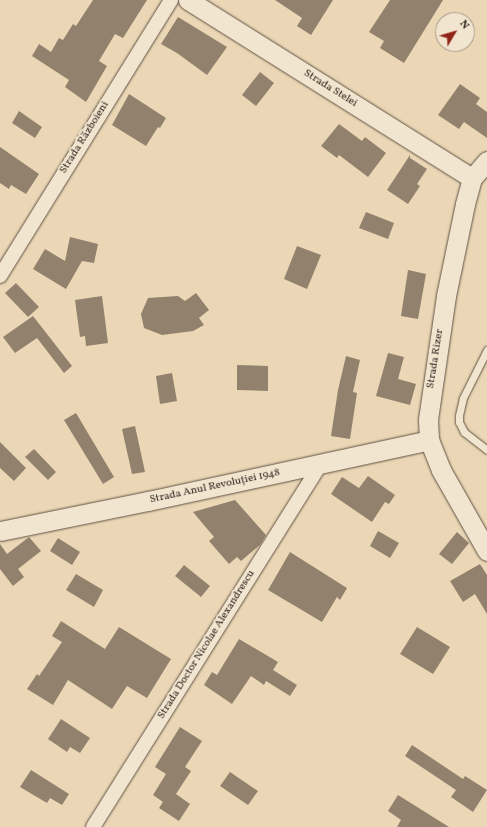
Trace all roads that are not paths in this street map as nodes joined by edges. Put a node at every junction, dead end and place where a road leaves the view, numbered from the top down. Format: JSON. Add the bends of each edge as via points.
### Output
{"nodes":[{"id":1,"x":171,"y":0,"type":"edge"},
{"id":2,"x":188,"y":0,"type":"edge"},
{"id":3,"x":487,"y":161,"type":"edge"},
{"id":4,"x":472,"y":178,"type":"junction"},
{"id":5,"x":0,"y":276,"type":"edge"},
{"id":6,"x":487,"y":350,"type":"edge"},
{"id":7,"x":429,"y":440,"type":"junction"},
{"id":8,"x":487,"y":450,"type":"edge"},
{"id":9,"x":321,"y":464,"type":"junction"},
{"id":10,"x":0,"y":531,"type":"edge"},
{"id":11,"x":487,"y":551,"type":"edge"},
{"id":12,"x":93,"y":827,"type":"edge"}],
"edges":[{"from":1,"to":5,"type":"street","name":"Strada Războieni"},
{"from":2,"to":4,"type":"street","name":"Strada Stelei"},
{"from":3,"to":4,"type":"street","name":"Strada Rizer"},
{"from":4,"to":7,"type":"street","name":"Strada Rizer","via":[[444,303],[431,389]]},
{"from":6,"to":8,"type":"lane","via":[[463,398],[459,416],[464,432]]},
{"from":7,"to":9,"type":"street","name":"Strada Anul Revoluției 1948"},
{"from":7,"to":11,"type":"street","name":"Strada Rizer","via":[[442,470]]},
{"from":9,"to":10,"type":"street","name":"Strada Anul Revoluției 1948"},
{"from":9,"to":12,"type":"street","name":"Strada Doctor Nicolae Alexandrescu"}]}
